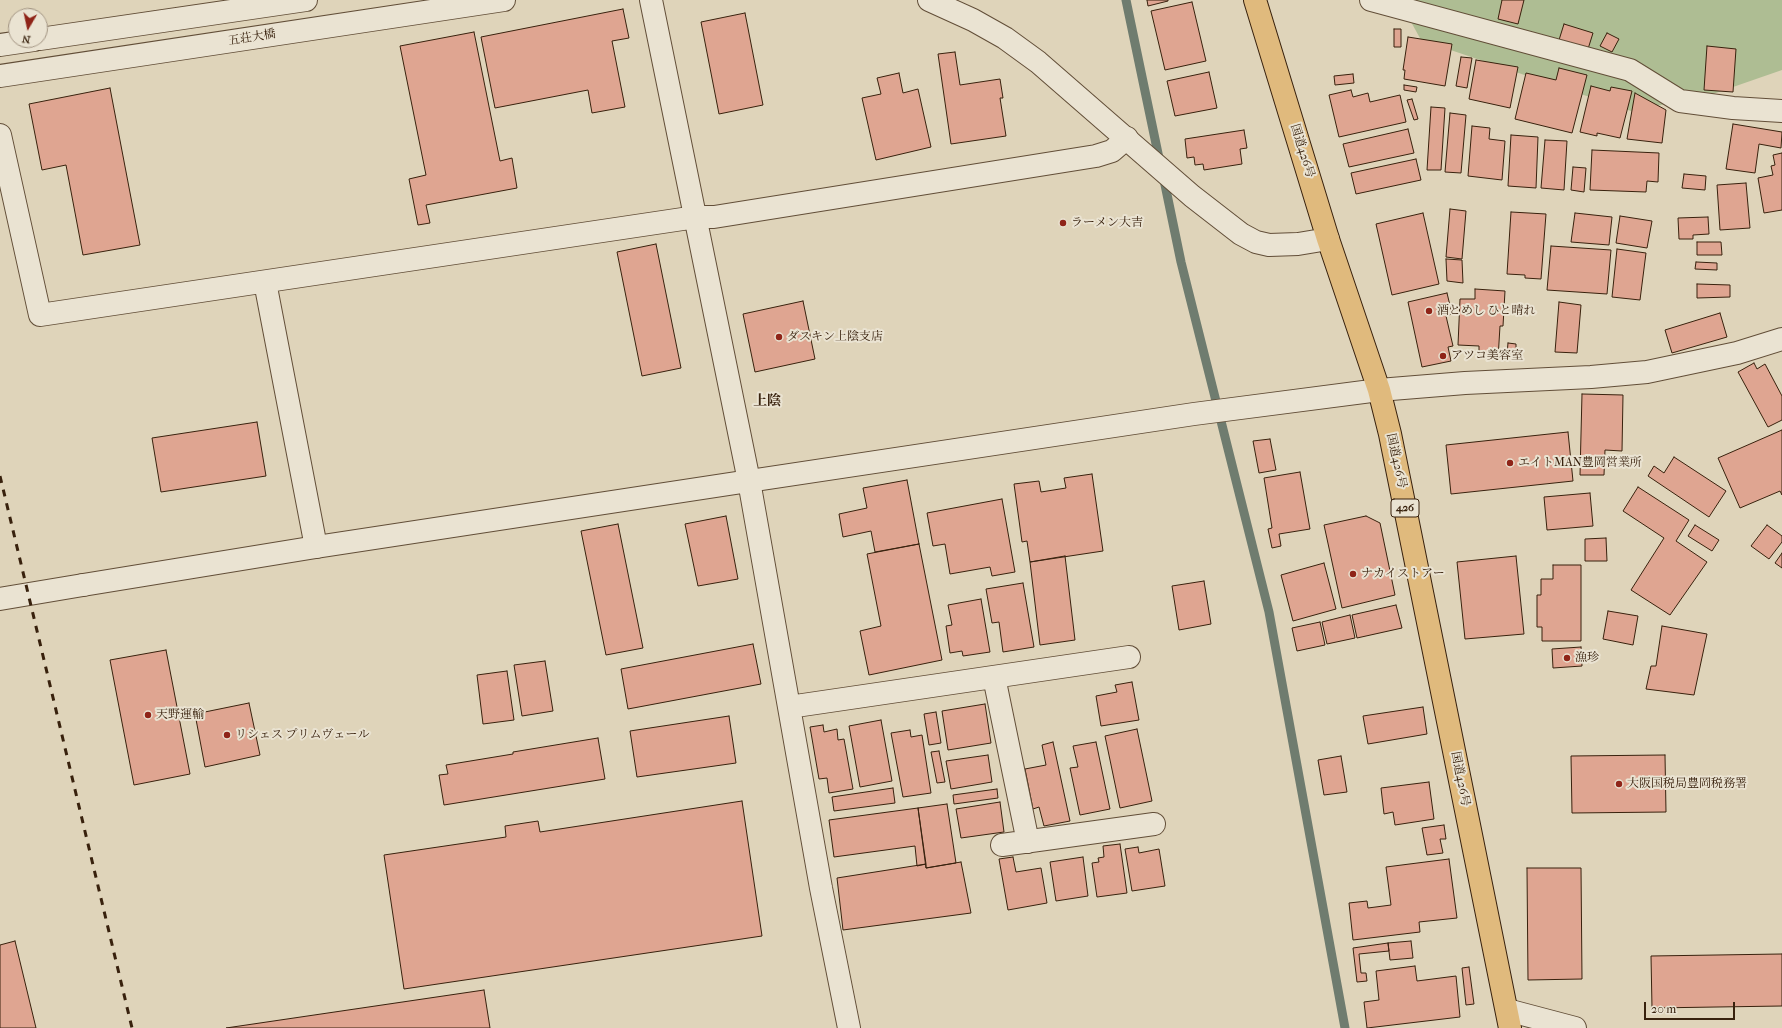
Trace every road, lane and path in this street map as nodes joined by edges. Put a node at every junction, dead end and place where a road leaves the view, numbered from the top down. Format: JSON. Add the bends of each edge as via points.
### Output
{"nodes":[{"id":1,"x":306,"y":0,"type":"edge"},
{"id":2,"x":504,"y":0,"type":"edge"},
{"id":3,"x":651,"y":0,"type":"edge"},
{"id":4,"x":929,"y":0,"type":"edge"},
{"id":5,"x":1255,"y":0,"type":"edge"},
{"id":6,"x":1371,"y":0,"type":"edge"},
{"id":7,"x":48,"y":38,"type":"edge"},
{"id":8,"x":0,"y":76,"type":"edge"},
{"id":9,"x":1782,"y":111,"type":"edge"},
{"id":10,"x":0,"y":135,"type":"edge"},
{"id":11,"x":1131,"y":142,"type":"junction"},
{"id":12,"x":696,"y":217,"type":"junction"},
{"id":13,"x":1328,"y":239,"type":"junction"},
{"id":14,"x":265,"y":282,"type":"junction"},
{"id":15,"x":1782,"y":339,"type":"edge"},
{"id":16,"x":1379,"y":390,"type":"junction"},
{"id":17,"x":749,"y":481,"type":"junction"},
{"id":18,"x":316,"y":547,"type":"junction"},
{"id":19,"x":0,"y":598,"type":"edge"},
{"id":20,"x":1129,"y":657,"type":"dead end"},
{"id":21,"x":994,"y":677,"type":"junction"},
{"id":22,"x":789,"y":707,"type":"junction"},
{"id":23,"x":1154,"y":824,"type":"dead end"},
{"id":24,"x":1028,"y":842,"type":"junction"},
{"id":25,"x":1002,"y":845,"type":"dead end"},
{"id":26,"x":1508,"y":1019,"type":"edge"},
{"id":27,"x":849,"y":1028,"type":"edge"},
{"id":28,"x":1575,"y":1028,"type":"edge"}],
"edges":[{"from":1,"to":7,"type":"street"},
{"from":2,"to":8,"type":"street","name":"五荘大橋"},
{"from":3,"to":12,"type":"street"},
{"from":4,"to":11,"type":"street","via":[[1005,38],[1038,62]]},
{"from":5,"to":13,"type":"highway","name":"国道426号","number":"426"},
{"from":6,"to":9,"type":"street","via":[[1630,70],[1680,101]]},
{"from":10,"to":14,"type":"street","via":[[40,315]]},
{"from":11,"to":12,"type":"street","via":[[1105,155],[714,217]]},
{"from":11,"to":13,"type":"street","via":[[1224,222],[1256,242],[1284,246]]},
{"from":12,"to":14,"type":"street"},
{"from":12,"to":17,"type":"street"},
{"from":13,"to":16,"type":"highway","name":"国道426号","number":"426"},
{"from":14,"to":18,"type":"street"},
{"from":15,"to":16,"type":"street","via":[[1737,353],[1647,372]]},
{"from":16,"to":17,"type":"street","via":[[1194,414]]},
{"from":16,"to":26,"type":"highway","name":"国道426号","number":"426"},
{"from":17,"to":18,"type":"street"},
{"from":17,"to":22,"type":"street"},
{"from":18,"to":19,"type":"street"},
{"from":20,"to":21,"type":"street"},
{"from":21,"to":22,"type":"street"},
{"from":21,"to":24,"type":"street"},
{"from":22,"to":27,"type":"street"},
{"from":23,"to":24,"type":"street"},
{"from":24,"to":25,"type":"street"},
{"from":26,"to":28,"type":"street"}]}
